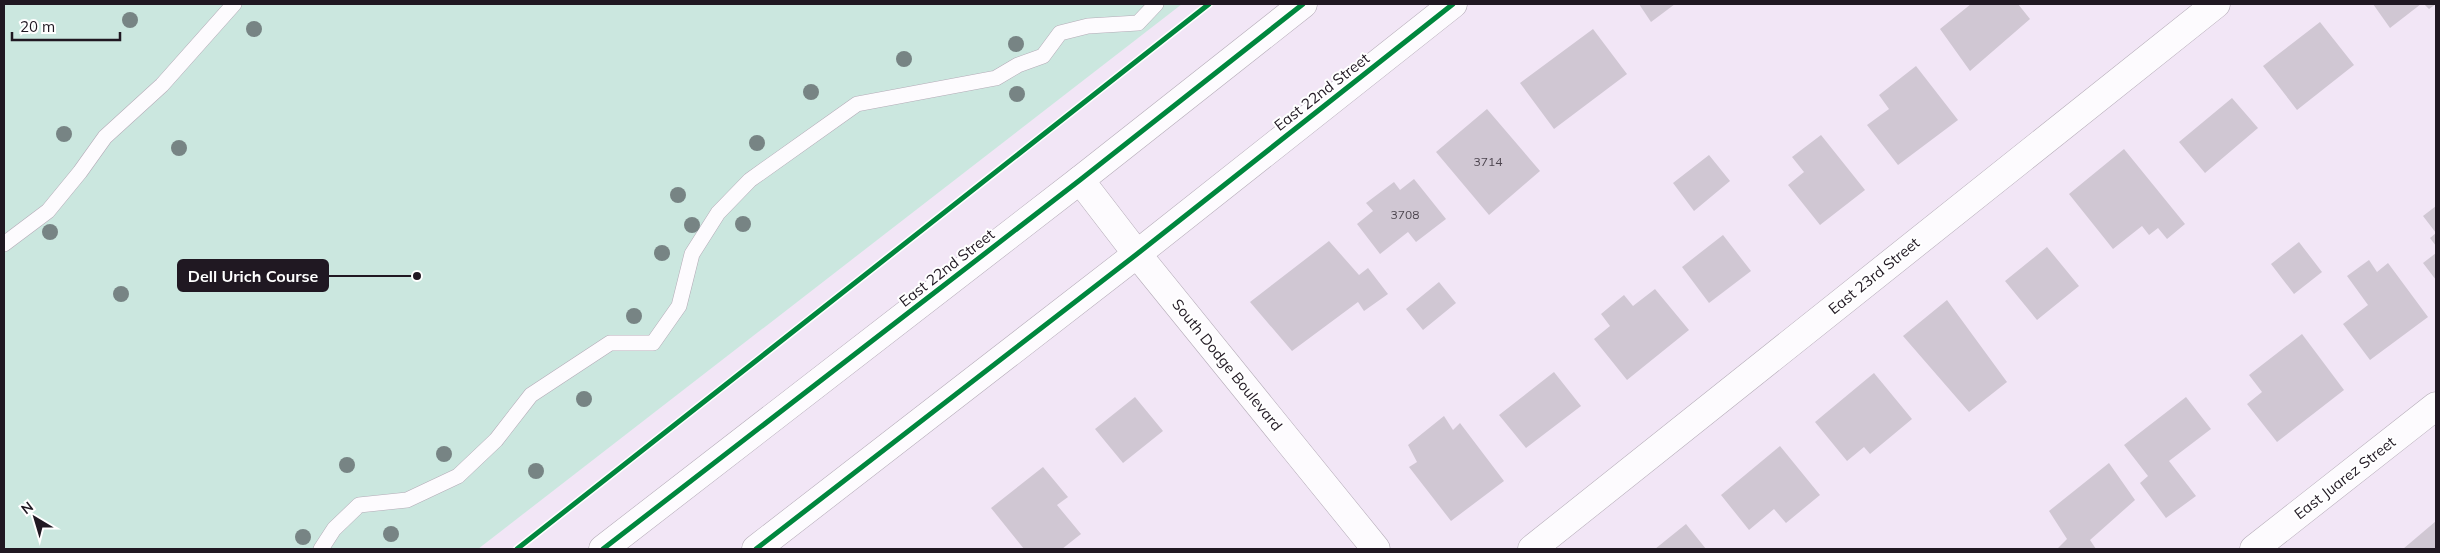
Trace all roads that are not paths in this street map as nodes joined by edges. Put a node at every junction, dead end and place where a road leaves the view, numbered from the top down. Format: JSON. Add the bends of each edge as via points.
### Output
{"nodes":[{"id":1,"x":234,"y":4,"type":"edge"},
{"id":2,"x":1156,"y":4,"type":"edge"},
{"id":3,"x":1304,"y":4,"type":"edge"},
{"id":4,"x":1453,"y":4,"type":"edge"},
{"id":5,"x":2216,"y":4,"type":"edge"},
{"id":6,"x":1080,"y":180,"type":"junction"},
{"id":7,"x":4,"y":244,"type":"edge"},
{"id":8,"x":1137,"y":254,"type":"junction"},
{"id":9,"x":2436,"y":406,"type":"edge"},
{"id":10,"x":321,"y":549,"type":"edge"},
{"id":11,"x":604,"y":549,"type":"edge"},
{"id":12,"x":756,"y":549,"type":"edge"},
{"id":13,"x":1376,"y":549,"type":"edge"},
{"id":14,"x":1532,"y":549,"type":"edge"},
{"id":15,"x":2254,"y":549,"type":"edge"}],
"edges":[{"from":1,"to":7,"type":"lane","via":[[162,85],[105,137],[48,211]]},
{"from":2,"to":10,"type":"lane","via":[[1138,24],[1088,26],[1060,33],[1043,56],[996,78],[857,104],[750,180],[718,213],[692,254],[680,306],[652,343],[610,343],[531,395],[496,440],[458,476],[407,500],[359,505],[334,529]]},
{"from":3,"to":6,"type":"main road","name":"East 22nd Street"},
{"from":4,"to":8,"type":"main road","name":"East 22nd Street"},
{"from":5,"to":14,"type":"main road","name":"East 23rd Street"},
{"from":6,"to":8,"type":"main road","name":"South Dodge Boulevard"},
{"from":6,"to":11,"type":"main road","name":"East 22nd Street"},
{"from":8,"to":12,"type":"main road","name":"East 22nd Street"},
{"from":8,"to":13,"type":"main road","name":"South Dodge Boulevard"},
{"from":9,"to":15,"type":"main road","name":"East Juarez Street"}]}
